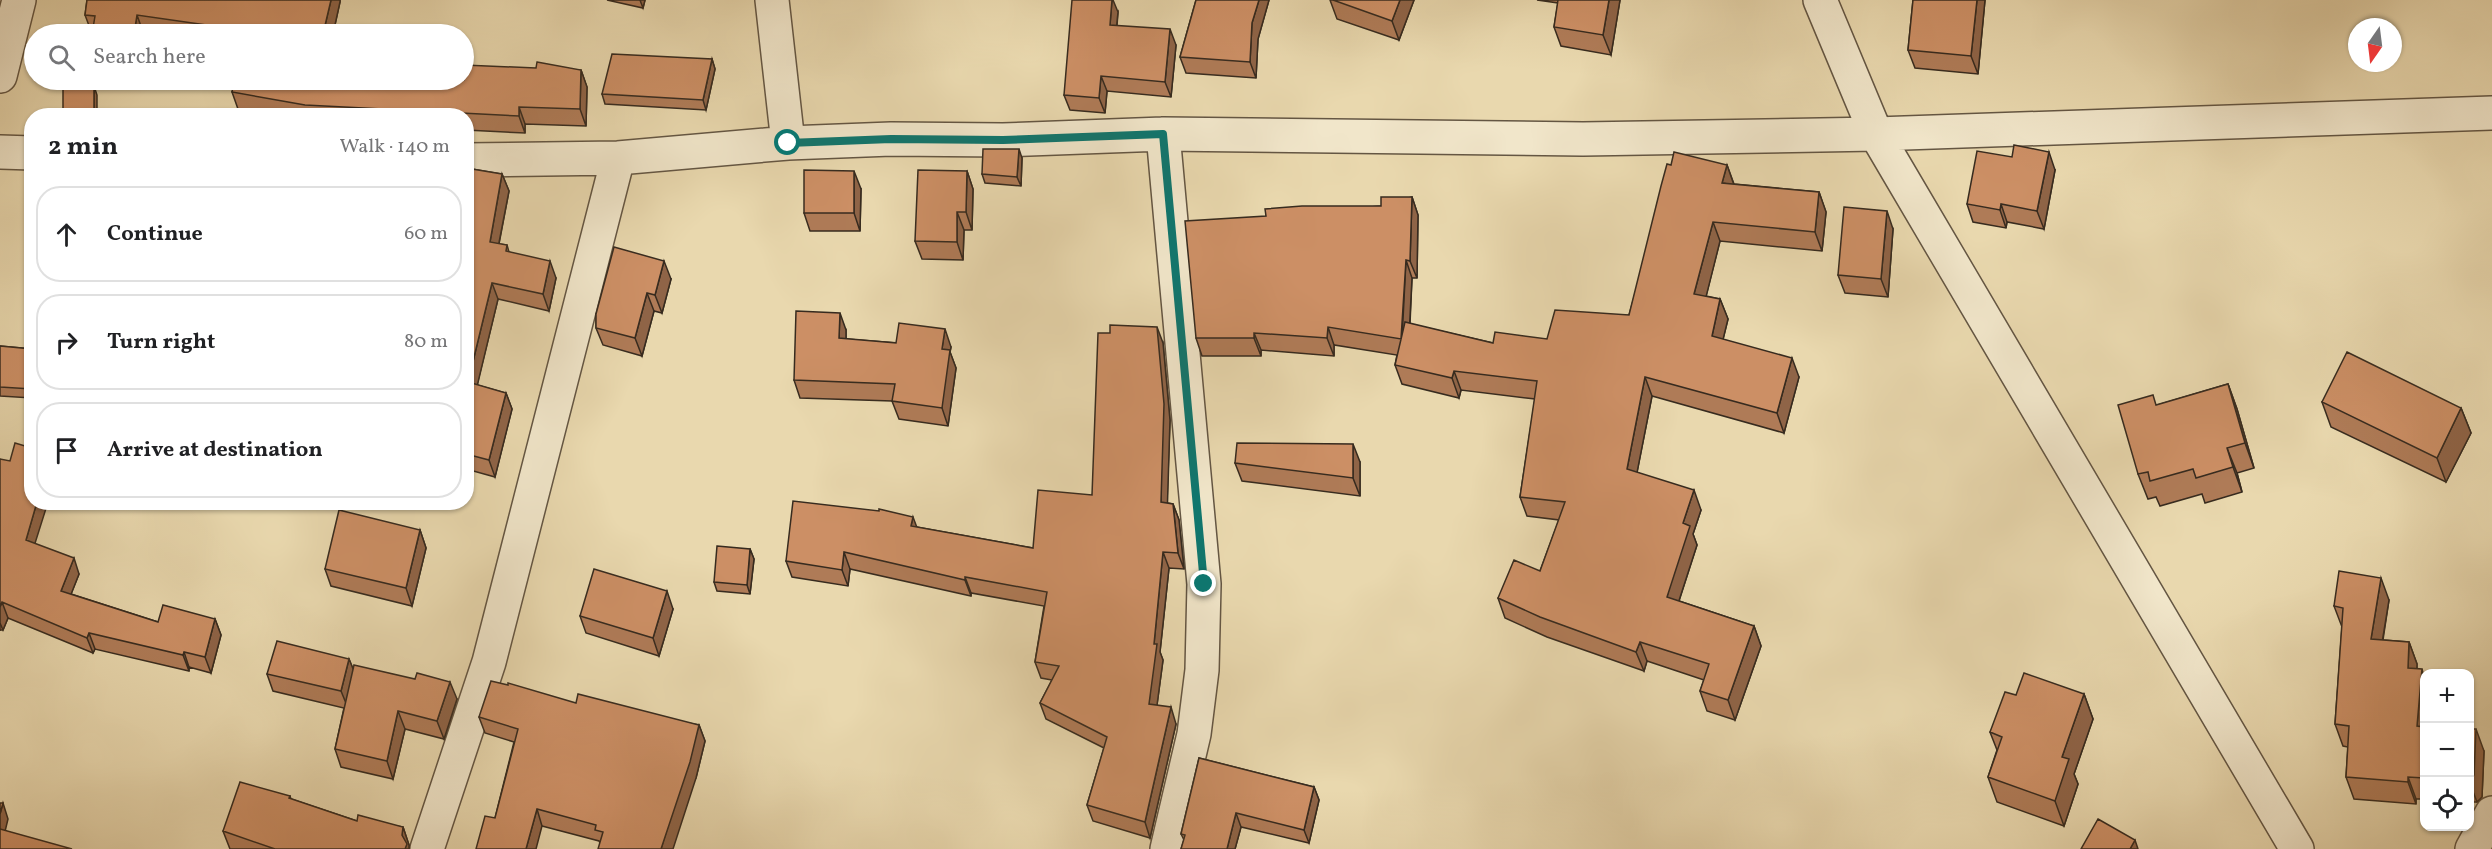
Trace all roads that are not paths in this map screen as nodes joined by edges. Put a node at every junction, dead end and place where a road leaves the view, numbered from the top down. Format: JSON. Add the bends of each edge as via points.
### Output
{"nodes":[{"id":1,"x":19,"y":0,"type":"edge"},
{"id":2,"x":772,"y":0,"type":"edge"},
{"id":3,"x":1820,"y":0,"type":"edge"},
{"id":4,"x":0,"y":76,"type":"edge"},
{"id":5,"x":2492,"y":113,"type":"edge"},
{"id":6,"x":1163,"y":134,"type":"junction"},
{"id":7,"x":1876,"y":134,"type":"junction"},
{"id":8,"x":788,"y":143,"type":"junction"},
{"id":9,"x":0,"y":152,"type":"edge"},
{"id":10,"x":24,"y":153,"type":"edge"},
{"id":11,"x":618,"y":158,"type":"junction"},
{"id":12,"x":474,"y":160,"type":"edge"},
{"id":13,"x":2492,"y":813,"type":"edge"},
{"id":14,"x":427,"y":849,"type":"edge"},
{"id":15,"x":1167,"y":849,"type":"edge"},
{"id":16,"x":2297,"y":849,"type":"edge"},
{"id":17,"x":2472,"y":849,"type":"edge"}],
"edges":[{"from":1,"to":4,"type":"street"},
{"from":2,"to":8,"type":"street"},
{"from":3,"to":7,"type":"street"},
{"from":5,"to":7,"type":"street"},
{"from":6,"to":7,"type":"street","via":[[1583,138]]},
{"from":6,"to":8,"type":"street"},
{"from":6,"to":15,"type":"street","via":[[1204,584],[1202,670],[1194,734]]},
{"from":7,"to":16,"type":"street"},
{"from":8,"to":11,"type":"street"},
{"from":9,"to":10,"type":"street"},
{"from":11,"to":12,"type":"street"},
{"from":11,"to":14,"type":"street","via":[[489,662]]},
{"from":13,"to":17,"type":"street"}]}
